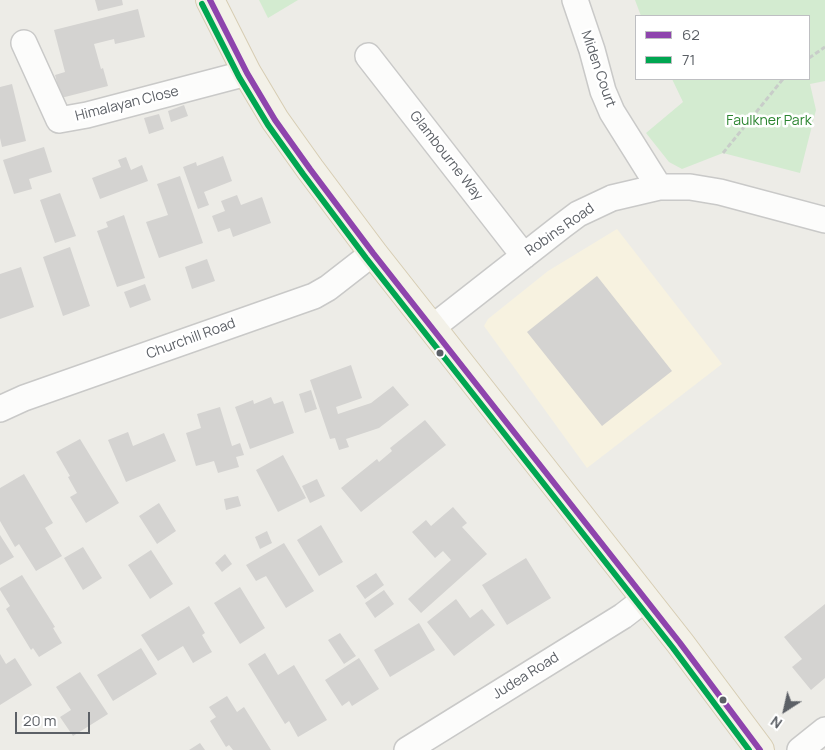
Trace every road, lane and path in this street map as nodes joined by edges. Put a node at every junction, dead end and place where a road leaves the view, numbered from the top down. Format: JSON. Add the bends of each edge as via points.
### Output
{"nodes":[{"id":1,"x":210,"y":0,"type":"edge"},
{"id":2,"x":575,"y":0,"type":"edge"},
{"id":3,"x":24,"y":43,"type":"dead end"},
{"id":4,"x":825,"y":47,"type":"edge"},
{"id":5,"x":368,"y":56,"type":"dead end"},
{"id":6,"x":810,"y":57,"type":"edge"},
{"id":7,"x":247,"y":73,"type":"junction"},
{"id":8,"x":782,"y":80,"type":"edge"},
{"id":9,"x":723,"y":153,"type":"dead end"},
{"id":10,"x":659,"y":186,"type":"junction"},
{"id":11,"x":825,"y":220,"type":"edge"},
{"id":12,"x":373,"y":253,"type":"junction"},
{"id":13,"x":524,"y":256,"type":"junction"},
{"id":14,"x":433,"y":327,"type":"junction"},
{"id":15,"x":0,"y":409,"type":"edge"},
{"id":16,"x":645,"y":599,"type":"junction"},
{"id":17,"x":825,"y":730,"type":"edge"},
{"id":18,"x":407,"y":750,"type":"edge"},
{"id":19,"x":760,"y":750,"type":"edge"},
{"id":20,"x":800,"y":750,"type":"edge"}],
"edges":[{"from":1,"to":7,"type":"main road"},
{"from":2,"to":10,"type":"street","name":"Miden Court","via":[[612,112]]},
{"from":3,"to":7,"type":"street","name":"Himalayan Close","via":[[59,120]]},
{"from":4,"to":6,"type":"path"},
{"from":5,"to":13,"type":"street","name":"Glambourne Way"},
{"from":7,"to":12,"type":"main road","via":[[281,128]]},
{"from":8,"to":9,"type":"path"},
{"from":10,"to":11,"type":"street","name":"Robins Road","via":[[720,192]]},
{"from":10,"to":13,"type":"street","name":"Robins Road","via":[[597,204],[578,214]]},
{"from":12,"to":14,"type":"main road"},
{"from":12,"to":15,"type":"street","name":"Churchill Road","via":[[314,296]]},
{"from":13,"to":14,"type":"street","name":"Robins Road"},
{"from":14,"to":16,"type":"main road"},
{"from":16,"to":18,"type":"street","name":"Judea Road","via":[[615,621]]},
{"from":16,"to":19,"type":"main road"},
{"from":17,"to":20,"type":"street"}]}
